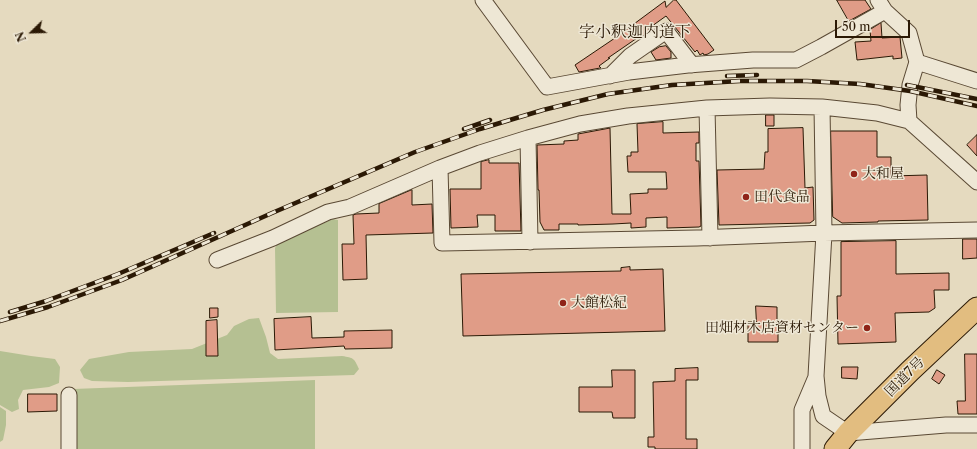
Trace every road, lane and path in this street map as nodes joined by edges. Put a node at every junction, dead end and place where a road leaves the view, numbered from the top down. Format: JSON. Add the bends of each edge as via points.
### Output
{"nodes":[{"id":1,"x":483,"y":0,"type":"edge"},
{"id":2,"x":882,"y":5,"type":"edge"},
{"id":3,"x":917,"y":62,"type":"junction"},
{"id":4,"x":692,"y":65,"type":"junction"},
{"id":5,"x":610,"y":76,"type":"junction"},
{"id":6,"x":977,"y":81,"type":"edge"},
{"id":7,"x":822,"y":106,"type":"junction"},
{"id":8,"x":707,"y":108,"type":"junction"},
{"id":9,"x":909,"y":121,"type":"junction"},
{"id":10,"x":528,"y":138,"type":"junction"},
{"id":11,"x":440,"y":168,"type":"junction"},
{"id":12,"x":977,"y":182,"type":"edge"},
{"id":13,"x":977,"y":230,"type":"edge"},
{"id":14,"x":824,"y":233,"type":"junction"},
{"id":15,"x":710,"y":238,"type":"junction"},
{"id":16,"x":530,"y":242,"type":"junction"},
{"id":17,"x":218,"y":260,"type":"dead end"},
{"id":18,"x":977,"y":308,"type":"edge"},
{"id":19,"x":816,"y":376,"type":"junction"},
{"id":20,"x":69,"y":395,"type":"dead end"},
{"id":21,"x":977,"y":425,"type":"edge"},
{"id":22,"x":848,"y":433,"type":"junction"},
{"id":23,"x":69,"y":449,"type":"edge"},
{"id":24,"x":802,"y":449,"type":"edge"},
{"id":25,"x":835,"y":449,"type":"edge"}],
"edges":[{"from":1,"to":5,"type":"street","via":[[547,87]]},
{"from":2,"to":3,"type":"street","via":[[909,33]]},
{"from":2,"to":4,"type":"street","via":[[821,47],[796,60],[753,60]]},
{"from":3,"to":6,"type":"street"},
{"from":3,"to":9,"type":"street","via":[[908,105]]},
{"from":4,"to":5,"type":"street"},
{"from":4,"to":5,"type":"street","via":[[666,32],[630,56]]},
{"from":7,"to":8,"type":"street"},
{"from":7,"to":9,"type":"street","via":[[877,113]]},
{"from":7,"to":14,"type":"street"},
{"from":8,"to":10,"type":"street","via":[[580,124]]},
{"from":8,"to":15,"type":"street"},
{"from":9,"to":12,"type":"street"},
{"from":10,"to":11,"type":"street"},
{"from":10,"to":16,"type":"street"},
{"from":11,"to":16,"type":"street","via":[[442,244]]},
{"from":11,"to":17,"type":"street","via":[[350,207],[328,212]]},
{"from":13,"to":14,"type":"street"},
{"from":14,"to":15,"type":"street"},
{"from":14,"to":19,"type":"street"},
{"from":15,"to":16,"type":"street"},
{"from":18,"to":22,"type":"highway","name":"国道7号"},
{"from":19,"to":22,"type":"street","via":[[822,416]]},
{"from":19,"to":24,"type":"street","via":[[802,410]]},
{"from":20,"to":23,"type":"street"},
{"from":21,"to":22,"type":"street"},
{"from":22,"to":25,"type":"highway","name":"国道7号"}]}
